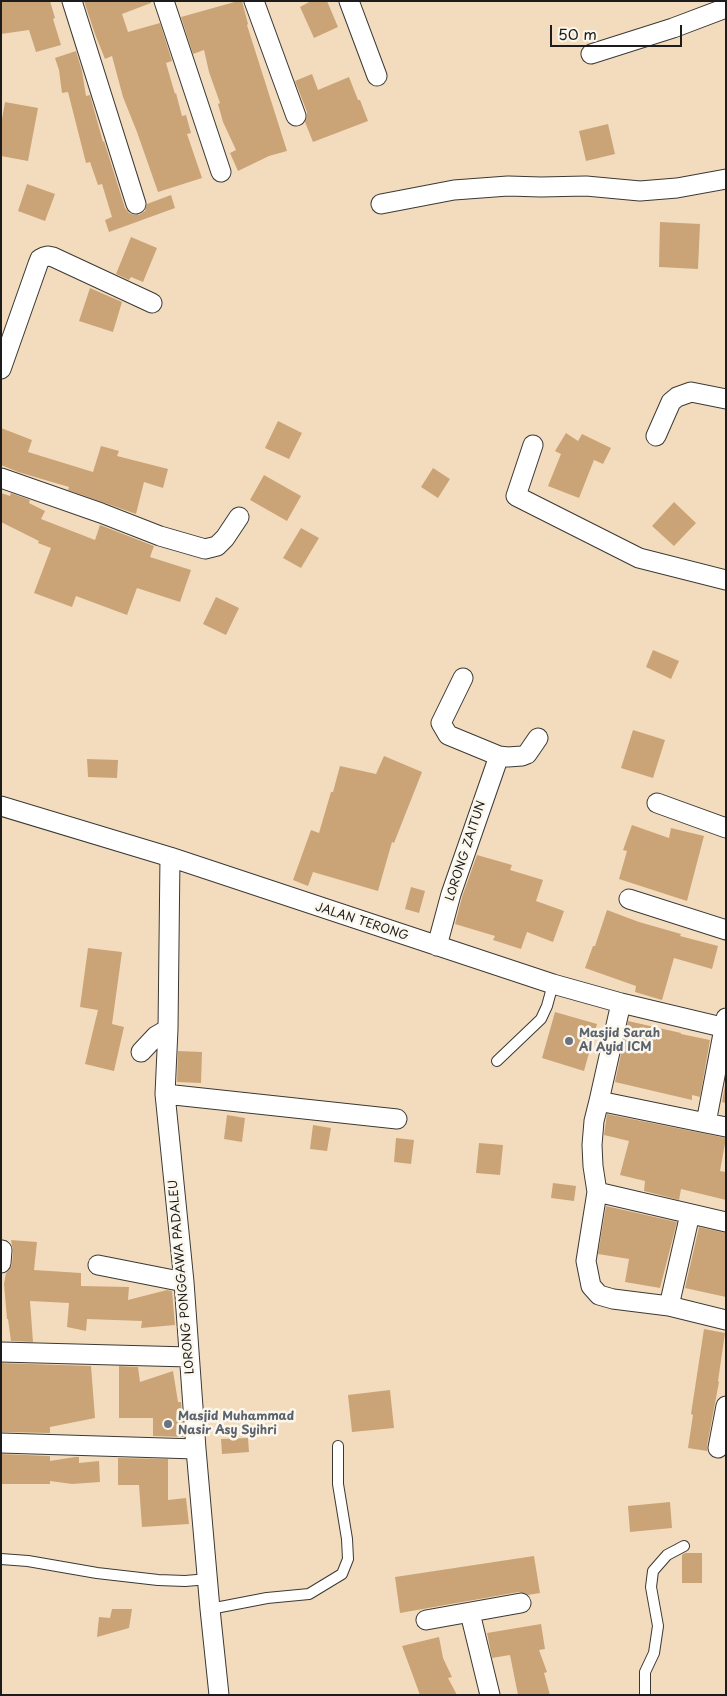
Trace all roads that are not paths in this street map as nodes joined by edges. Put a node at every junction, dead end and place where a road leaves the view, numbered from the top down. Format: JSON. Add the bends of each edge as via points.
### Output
{"nodes":[{"id":1,"x":72,"y":1,"type":"edge"},
{"id":2,"x":164,"y":1,"type":"edge"},
{"id":3,"x":254,"y":1,"type":"edge"},
{"id":4,"x":349,"y":1,"type":"edge"},
{"id":5,"x":726,"y":8,"type":"edge"},
{"id":6,"x":591,"y":54,"type":"dead end"},
{"id":7,"x":377,"y":76,"type":"dead end"},
{"id":8,"x":296,"y":116,"type":"dead end"},
{"id":9,"x":221,"y":172,"type":"dead end"},
{"id":10,"x":726,"y":178,"type":"edge"},
{"id":11,"x":136,"y":204,"type":"dead end"},
{"id":12,"x":381,"y":204,"type":"dead end"},
{"id":13,"x":152,"y":303,"type":"dead end"},
{"id":14,"x":1,"y":368,"type":"edge"},
{"id":15,"x":726,"y":399,"type":"edge"},
{"id":16,"x":656,"y":436,"type":"dead end"},
{"id":17,"x":533,"y":445,"type":"dead end"},
{"id":18,"x":1,"y":478,"type":"edge"},
{"id":19,"x":239,"y":517,"type":"dead end"},
{"id":20,"x":726,"y":580,"type":"edge"},
{"id":21,"x":463,"y":678,"type":"dead end"},
{"id":22,"x":538,"y":738,"type":"dead end"},
{"id":23,"x":499,"y":756,"type":"junction"},
{"id":24,"x":657,"y":803,"type":"dead end"},
{"id":25,"x":1,"y":806,"type":"edge"},
{"id":26,"x":726,"y":828,"type":"edge"},
{"id":27,"x":170,"y":857,"type":"junction"},
{"id":28,"x":629,"y":899,"type":"dead end"},
{"id":29,"x":726,"y":930,"type":"edge"},
{"id":30,"x":437,"y":946,"type":"junction"},
{"id":31,"x":553,"y":984,"type":"junction"},
{"id":32,"x":621,"y":1003,"type":"junction"},
{"id":33,"x":725,"y":1025,"type":"edge"},
{"id":34,"x":168,"y":1029,"type":"junction"},
{"id":35,"x":142,"y":1052,"type":"dead end"},
{"id":36,"x":497,"y":1061,"type":"dead end"},
{"id":37,"x":165,"y":1094,"type":"junction"},
{"id":38,"x":599,"y":1101,"type":"junction"},
{"id":39,"x":397,"y":1119,"type":"dead end"},
{"id":40,"x":706,"y":1123,"type":"junction"},
{"id":41,"x":726,"y":1127,"type":"edge"},
{"id":42,"x":597,"y":1192,"type":"junction"},
{"id":43,"x":690,"y":1214,"type":"junction"},
{"id":44,"x":726,"y":1222,"type":"edge"},
{"id":45,"x":2,"y":1250,"type":"edge"},
{"id":46,"x":1,"y":1263,"type":"edge"},
{"id":47,"x":98,"y":1264,"type":"dead end"},
{"id":48,"x":184,"y":1282,"type":"junction"},
{"id":49,"x":669,"y":1306,"type":"junction"},
{"id":50,"x":726,"y":1320,"type":"edge"},
{"id":51,"x":1,"y":1352,"type":"edge"},
{"id":52,"x":189,"y":1357,"type":"junction"},
{"id":53,"x":726,"y":1406,"type":"edge"},
{"id":54,"x":1,"y":1443,"type":"edge"},
{"id":55,"x":338,"y":1446,"type":"dead end"},
{"id":56,"x":196,"y":1448,"type":"junction"},
{"id":57,"x":718,"y":1448,"type":"dead end"},
{"id":58,"x":684,"y":1546,"type":"dead end"},
{"id":59,"x":1,"y":1559,"type":"edge"},
{"id":60,"x":208,"y":1579,"type":"junction"},
{"id":61,"x":521,"y":1603,"type":"dead end"},
{"id":62,"x":210,"y":1609,"type":"junction"},
{"id":63,"x":470,"y":1613,"type":"junction"},
{"id":64,"x":426,"y":1620,"type":"dead end"},
{"id":65,"x":220,"y":1695,"type":"edge"},
{"id":66,"x":490,"y":1695,"type":"edge"},
{"id":67,"x":645,"y":1695,"type":"edge"}],
"edges":[{"from":1,"to":11,"type":"street"},
{"from":2,"to":9,"type":"street"},
{"from":3,"to":8,"type":"street"},
{"from":4,"to":7,"type":"street"},
{"from":5,"to":6,"type":"street"},
{"from":10,"to":12,"type":"street","via":[[677,188],[640,191],[586,186],[454,190]]},
{"from":13,"to":14,"type":"street","via":[[53,257],[44,257],[38,264]]},
{"from":15,"to":16,"type":"street","via":[[691,392],[677,397],[671,402]]},
{"from":17,"to":20,"type":"street","via":[[516,496],[639,558]]},
{"from":18,"to":19,"type":"street","via":[[160,536],[205,549],[217,546]]},
{"from":21,"to":23,"type":"street","via":[[441,723],[451,738]]},
{"from":22,"to":23,"type":"street","via":[[527,754]]},
{"from":23,"to":30,"type":"street","name":"LORONG ZAITUN","via":[[451,894]]},
{"from":24,"to":26,"type":"street"},
{"from":25,"to":27,"type":"street","name":"JALAN TERONG"},
{"from":27,"to":30,"type":"street","name":"JALAN TERONG"},
{"from":27,"to":34,"type":"street","name":"LORONG PONGGAWA PADALEU"},
{"from":28,"to":29,"type":"street"},
{"from":30,"to":31,"type":"street","name":"JALAN TERONG"},
{"from":31,"to":32,"type":"street","name":"JALAN TERONG"},
{"from":31,"to":36,"type":"lane","via":[[541,1019]]},
{"from":32,"to":33,"type":"street","name":"JALAN TERONG"},
{"from":32,"to":38,"type":"street"},
{"from":33,"to":40,"type":"street"},
{"from":34,"to":35,"type":"street","via":[[156,1036]]},
{"from":34,"to":37,"type":"street","name":"LORONG PONGGAWA PADALEU"},
{"from":37,"to":39,"type":"street"},
{"from":37,"to":48,"type":"street","name":"LORONG PONGGAWA PADALEU"},
{"from":38,"to":40,"type":"street"},
{"from":38,"to":42,"type":"street","via":[[592,1145]]},
{"from":40,"to":41,"type":"street"},
{"from":42,"to":43,"type":"street"},
{"from":42,"to":49,"type":"street","via":[[586,1261],[591,1286],[599,1295],[613,1299]]},
{"from":43,"to":44,"type":"street"},
{"from":43,"to":49,"type":"street"},
{"from":45,"to":46,"type":"street"},
{"from":47,"to":48,"type":"street"},
{"from":48,"to":52,"type":"street","name":"LORONG PONGGAWA PADALEU"},
{"from":49,"to":50,"type":"street"},
{"from":51,"to":52,"type":"street"},
{"from":52,"to":56,"type":"street","name":"LORONG PONGGAWA PADALEU"},
{"from":53,"to":57,"type":"street"},
{"from":54,"to":56,"type":"street"},
{"from":55,"to":62,"type":"lane","via":[[338,1484],[348,1552],[342,1574],[309,1594]]},
{"from":56,"to":60,"type":"street","name":"LORONG PONGGAWA PADALEU"},
{"from":58,"to":67,"type":"lane","via":[[667,1555],[653,1571],[651,1587],[658,1626],[654,1653],[645,1672]]},
{"from":59,"to":60,"type":"lane","via":[[28,1560],[97,1574],[158,1580]]},
{"from":60,"to":62,"type":"street","name":"LORONG PONGGAWA PADALEU"},
{"from":61,"to":63,"type":"street"},
{"from":62,"to":65,"type":"street","name":"LORONG PONGGAWA PADALEU"},
{"from":63,"to":64,"type":"street"},
{"from":63,"to":66,"type":"street"}]}
